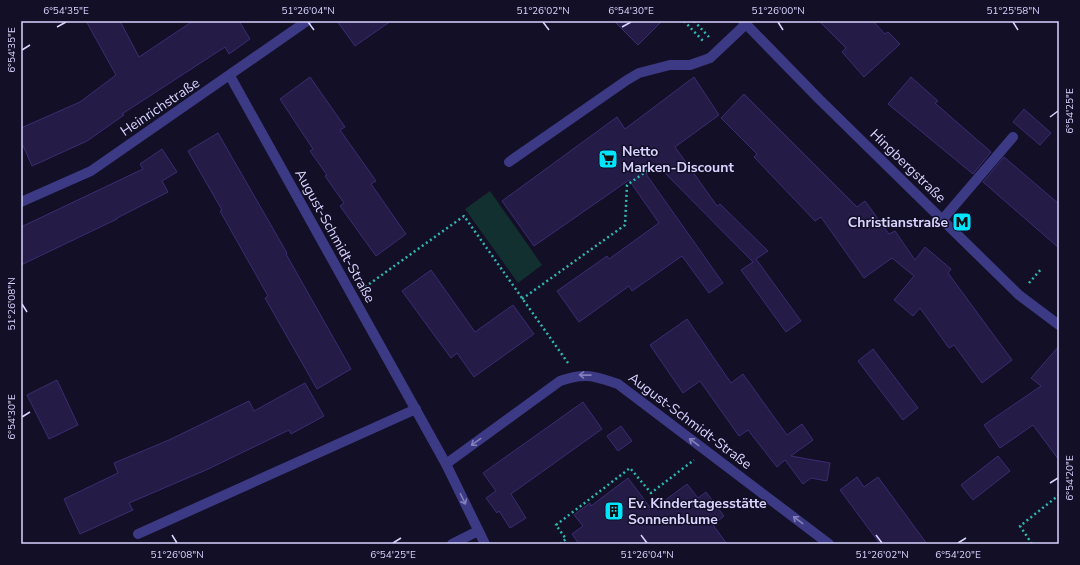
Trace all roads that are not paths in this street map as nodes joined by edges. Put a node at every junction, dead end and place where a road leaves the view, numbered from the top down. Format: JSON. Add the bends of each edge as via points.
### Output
{"nodes":[{"id":1,"x":307,"y":21,"type":"edge"},
{"id":2,"x":744,"y":22,"type":"edge"},
{"id":3,"x":230,"y":76,"type":"junction"},
{"id":4,"x":1013,"y":137,"type":"dead end"},
{"id":5,"x":509,"y":162,"type":"dead end"},
{"id":6,"x":21,"y":202,"type":"edge"},
{"id":7,"x":942,"y":220,"type":"junction"},
{"id":8,"x":1059,"y":325,"type":"edge"},
{"id":9,"x":416,"y":409,"type":"junction"},
{"id":10,"x":446,"y":464,"type":"junction"},
{"id":11,"x":478,"y":531,"type":"junction"},
{"id":12,"x":138,"y":534,"type":"dead end"},
{"id":13,"x":452,"y":544,"type":"edge"},
{"id":14,"x":485,"y":544,"type":"edge"},
{"id":15,"x":829,"y":544,"type":"edge"}],
"edges":[{"from":1,"to":3,"type":"street","name":"Heinrichstraße"},
{"from":2,"to":5,"type":"street","via":[[710,58],[690,65],[670,66],[639,73]]},
{"from":2,"to":7,"type":"street","name":"Hingbergstraße"},
{"from":3,"to":6,"type":"street","name":"Heinrichstraße","via":[[91,171]]},
{"from":3,"to":9,"type":"street","name":"August-Schmidt-Straße"},
{"from":4,"to":7,"type":"street"},
{"from":7,"to":8,"type":"street","name":"Hingbergstraße","via":[[1019,295]]},
{"from":9,"to":10,"type":"street","name":"August-Schmidt-Straße"},
{"from":9,"to":12,"type":"street"},
{"from":10,"to":11,"type":"street","name":"August-Schmidt-Straße","one_way":true},
{"from":15,"to":10,"type":"street","name":"August-Schmidt-Straße","one_way":true,"via":[[618,384],[592,375],[576,375],[560,381]]},
{"from":11,"to":13,"type":"street"},
{"from":11,"to":14,"type":"street","name":"August-Schmidt-Straße"}]}
